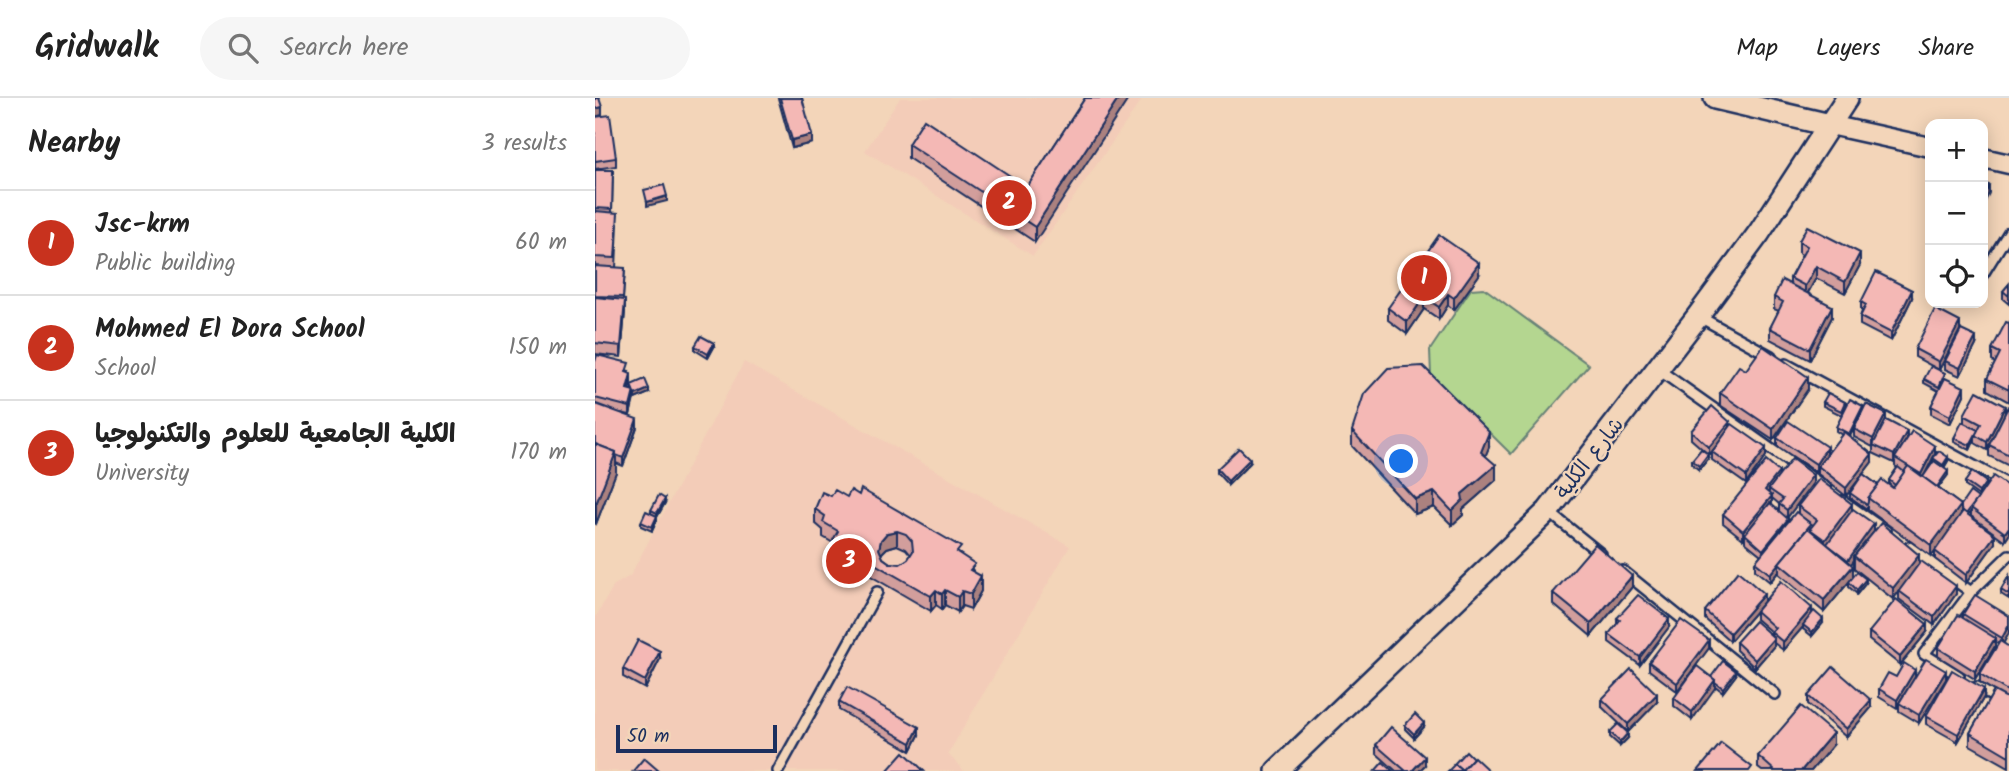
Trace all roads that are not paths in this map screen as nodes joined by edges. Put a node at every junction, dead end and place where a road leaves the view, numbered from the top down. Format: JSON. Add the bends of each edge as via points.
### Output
{"nodes":[{"id":1,"x":1715,"y":98,"type":"edge"},
{"id":2,"x":1847,"y":98,"type":"edge"},
{"id":3,"x":1830,"y":125,"type":"junction"},
{"id":4,"x":1925,"y":146,"type":"edge"},
{"id":5,"x":1988,"y":159,"type":"edge"},
{"id":6,"x":2009,"y":164,"type":"edge"},
{"id":7,"x":2009,"y":232,"type":"edge"},
{"id":8,"x":1988,"y":266,"type":"edge"},
{"id":9,"x":1698,"y":316,"type":"junction"},
{"id":10,"x":1659,"y":370,"type":"junction"},
{"id":11,"x":2009,"y":485,"type":"edge"},
{"id":12,"x":1548,"y":511,"type":"junction"},
{"id":13,"x":1893,"y":536,"type":"edge"},
{"id":14,"x":1905,"y":544,"type":"edge"},
{"id":15,"x":2009,"y":555,"type":"edge"},
{"id":16,"x":877,"y":592,"type":"dead end"},
{"id":17,"x":1971,"y":592,"type":"junction"},
{"id":18,"x":1775,"y":694,"type":"dead end"},
{"id":19,"x":2009,"y":707,"type":"edge"},
{"id":20,"x":778,"y":771,"type":"edge"},
{"id":21,"x":1277,"y":771,"type":"edge"}],
"edges":[{"from":1,"to":3,"type":"street"},
{"from":2,"to":3,"type":"street","name":"شارع الكلية"},
{"from":3,"to":4,"type":"street"},
{"from":3,"to":9,"type":"street","name":"شارع الكلية"},
{"from":5,"to":6,"type":"street"},
{"from":7,"to":8,"type":"lane"},
{"from":9,"to":10,"type":"street","name":"شارع الكلية"},
{"from":9,"to":11,"type":"lane"},
{"from":10,"to":12,"type":"street","name":"شارع الكلية"},
{"from":10,"to":13,"type":"lane"},
{"from":12,"to":18,"type":"lane"},
{"from":12,"to":21,"type":"street","name":"شارع الكلية"},
{"from":14,"to":17,"type":"lane"},
{"from":15,"to":17,"type":"lane"},
{"from":16,"to":20,"type":"lane"},
{"from":17,"to":19,"type":"lane","via":[[1924,654]]}]}
